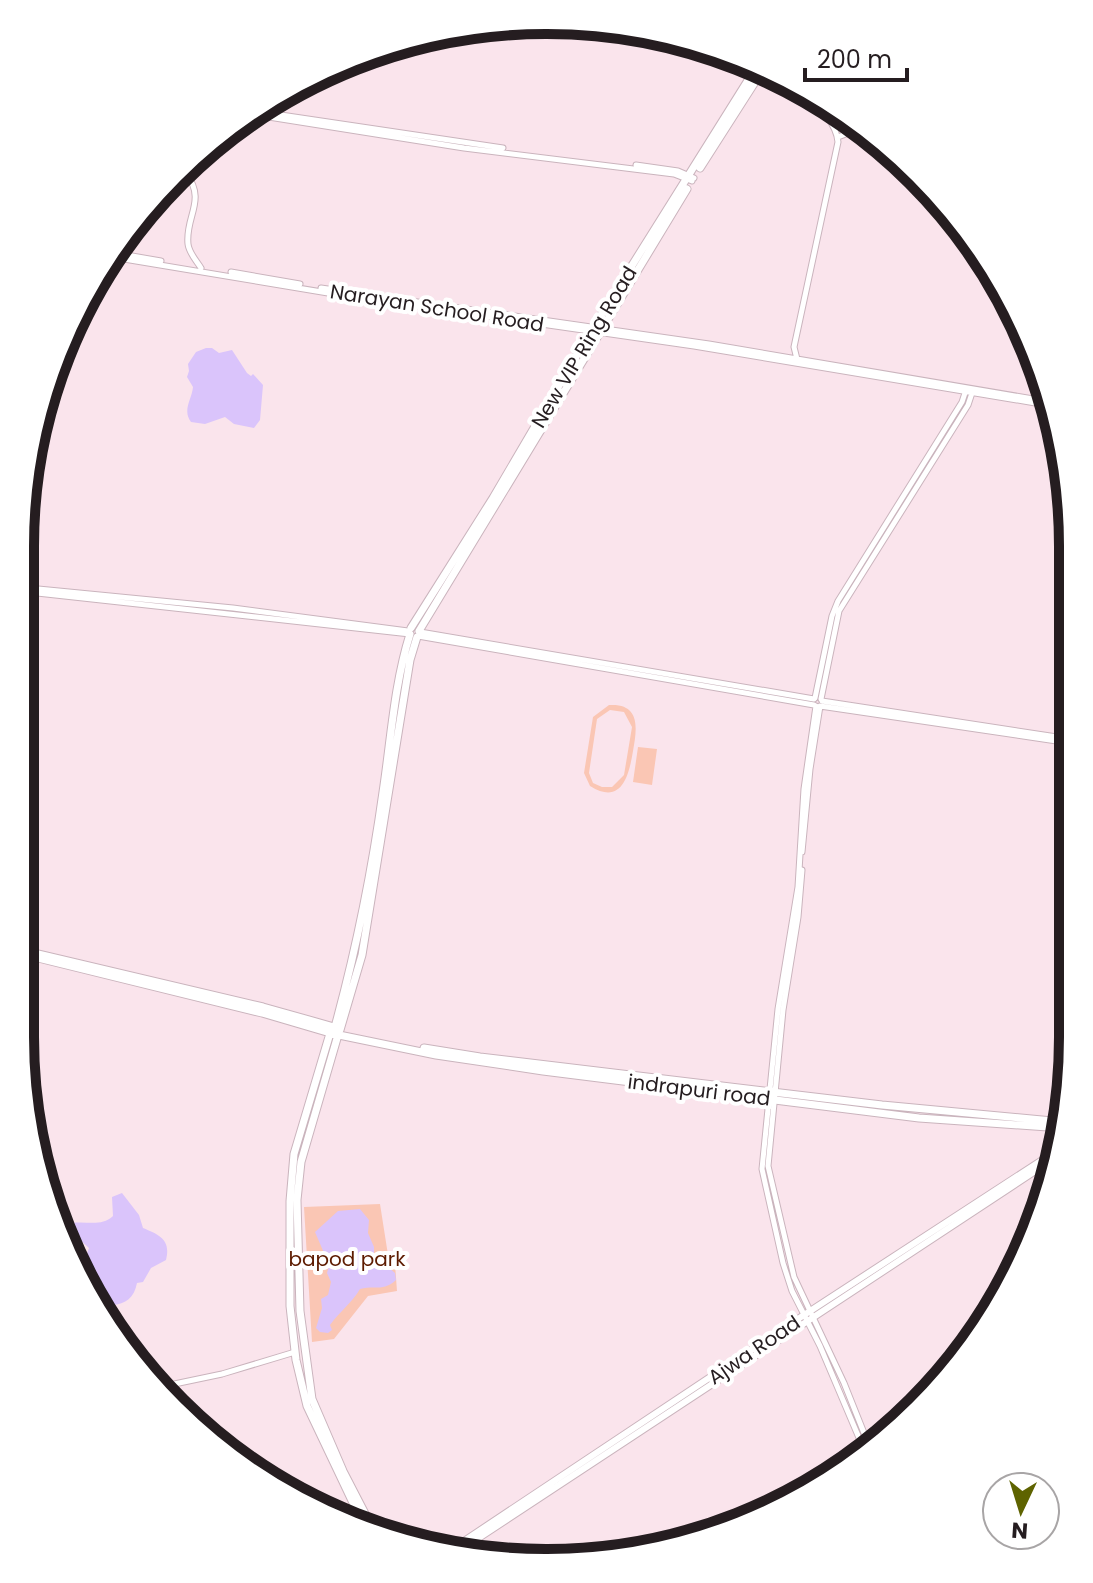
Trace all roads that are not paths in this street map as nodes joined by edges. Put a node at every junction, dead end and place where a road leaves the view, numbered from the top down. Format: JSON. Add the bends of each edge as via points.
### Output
{"nodes":[{"id":1,"x":751,"y":77,"type":"edge"},
{"id":2,"x":757,"y":79,"type":"edge"},
{"id":3,"x":269,"y":116,"type":"edge"},
{"id":4,"x":826,"y":117,"type":"edge"},
{"id":5,"x":831,"y":120,"type":"edge"},
{"id":6,"x":847,"y":132,"type":"edge"},
{"id":7,"x":839,"y":135,"type":"junction"},
{"id":8,"x":190,"y":178,"type":"edge"},
{"id":9,"x":691,"y":178,"type":"junction"},
{"id":10,"x":124,"y":257,"type":"edge"},
{"id":11,"x":124,"y":257,"type":"edge"},
{"id":12,"x":201,"y":268,"type":"junction"},
{"id":13,"x":596,"y":330,"type":"junction"},
{"id":14,"x":797,"y":360,"type":"junction"},
{"id":15,"x":969,"y":390,"type":"junction"},
{"id":16,"x":1038,"y":402,"type":"edge"},
{"id":17,"x":34,"y":591,"type":"edge"},
{"id":18,"x":414,"y":633,"type":"junction"},
{"id":19,"x":818,"y":702,"type":"junction"},
{"id":20,"x":1059,"y":739,"type":"edge"},
{"id":21,"x":34,"y":955,"type":"edge"},
{"id":22,"x":336,"y":1032,"type":"junction"},
{"id":23,"x":773,"y":1096,"type":"junction"},
{"id":24,"x":1052,"y":1121,"type":"edge"},
{"id":25,"x":1051,"y":1127,"type":"edge"},
{"id":26,"x":1044,"y":1159,"type":"edge"},
{"id":27,"x":1043,"y":1166,"type":"edge"},
{"id":28,"x":809,"y":1317,"type":"junction"},
{"id":29,"x":295,"y":1352,"type":"junction"},
{"id":30,"x":171,"y":1385,"type":"edge"},
{"id":31,"x":863,"y":1439,"type":"edge"},
{"id":32,"x":358,"y":1513,"type":"edge"},
{"id":33,"x":366,"y":1516,"type":"edge"},
{"id":34,"x":463,"y":1542,"type":"edge"},
{"id":35,"x":471,"y":1543,"type":"edge"}],
"edges":[{"from":1,"to":9,"type":"main road","name":"New VIP Ring Road"},
{"from":2,"to":9,"type":"main road","name":"New VIP Ring Road"},
{"from":3,"to":9,"type":"street"},
{"from":4,"to":7,"type":"street"},
{"from":5,"to":7,"type":"street"},
{"from":6,"to":7,"type":"street"},
{"from":7,"to":14,"type":"street"},
{"from":8,"to":12,"type":"street","via":[[196,206],[188,243]]},
{"from":9,"to":13,"type":"main road","name":"New VIP Ring Road"},
{"from":10,"to":12,"type":"street"},
{"from":11,"to":13,"type":"street","name":"Narayan School Road","via":[[340,295]]},
{"from":12,"to":13,"type":"street"},
{"from":13,"to":14,"type":"street"},
{"from":13,"to":18,"type":"main road","name":"New VIP Ring Road"},
{"from":14,"to":15,"type":"street"},
{"from":15,"to":16,"type":"street"},
{"from":15,"to":19,"type":"street","via":[[968,405],[839,611]]},
{"from":17,"to":18,"type":"street"},
{"from":18,"to":19,"type":"street"},
{"from":18,"to":22,"type":"main road","name":"New VIP Ring Road","via":[[362,955]]},
{"from":19,"to":20,"type":"street"},
{"from":19,"to":23,"type":"street","via":[[804,789],[798,887],[778,1009]]},
{"from":21,"to":22,"type":"main road","name":"indrapuri road","via":[[263,1007]]},
{"from":22,"to":23,"type":"main road","name":"indrapuri road","via":[[465,1055]]},
{"from":22,"to":29,"type":"main road","name":"New VIP Ring Road","via":[[294,1154],[289,1256]]},
{"from":22,"to":33,"type":"main road","name":"New VIP Ring Road","via":[[301,1159],[300,1311],[312,1399]]},
{"from":23,"to":24,"type":"main road","name":"indrapuri road"},
{"from":23,"to":25,"type":"main road","name":"indrapuri road","via":[[919,1118]]},
{"from":23,"to":28,"type":"street","via":[[769,1189],[783,1263],[792,1291]]},
{"from":26,"to":28,"type":"main road","name":"Ajwa Road"},
{"from":27,"to":28,"type":"main road","name":"Ajwa Road"},
{"from":28,"to":31,"type":"street","via":[[844,1383]]},
{"from":28,"to":34,"type":"main road","name":"Ajwa Road"},
{"from":28,"to":35,"type":"main road","name":"Ajwa Road"},
{"from":29,"to":30,"type":"street"},
{"from":29,"to":32,"type":"main road","name":"New VIP Ring Road","via":[[309,1413]]}]}
